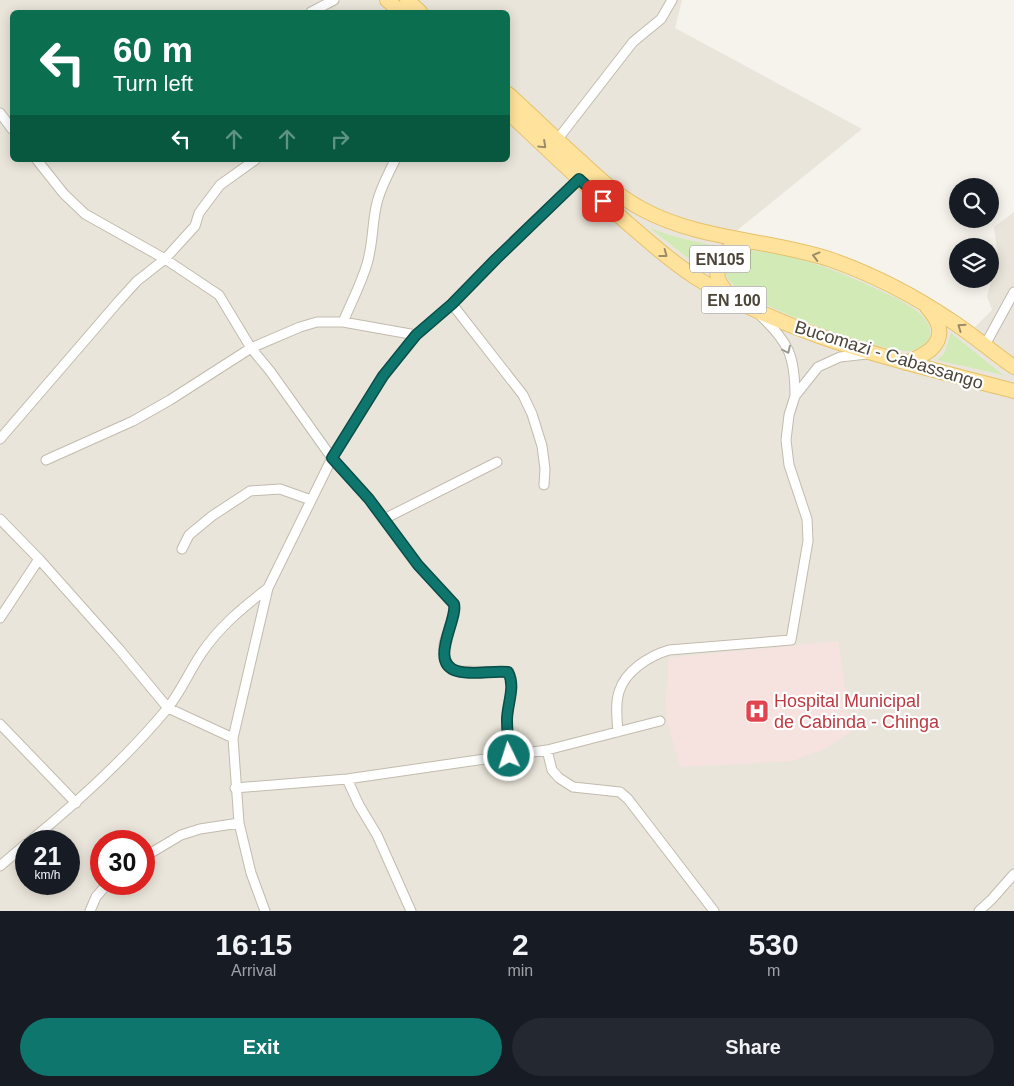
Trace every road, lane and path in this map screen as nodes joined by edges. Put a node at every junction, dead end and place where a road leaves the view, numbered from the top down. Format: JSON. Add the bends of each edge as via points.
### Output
{"nodes":[{"id":1,"x":334,"y":0,"type":"edge"},
{"id":2,"x":387,"y":0,"type":"edge"},
{"id":3,"x":407,"y":0,"type":"edge"},
{"id":4,"x":672,"y":0,"type":"edge"},
{"id":5,"x":315,"y":10,"type":"edge"},
{"id":6,"x":399,"y":10,"type":"edge"},
{"id":7,"x":418,"y":10,"type":"edge"},
{"id":8,"x":510,"y":96,"type":"edge"},
{"id":9,"x":0,"y":112,"type":"edge"},
{"id":10,"x":510,"y":114,"type":"edge"},
{"id":11,"x":10,"y":126,"type":"edge"},
{"id":12,"x":557,"y":140,"type":"junction"},
{"id":13,"x":39,"y":162,"type":"edge"},
{"id":14,"x":252,"y":162,"type":"edge"},
{"id":15,"x":394,"y":162,"type":"edge"},
{"id":16,"x":579,"y":179,"type":"junction"},
{"id":17,"x":756,"y":242,"type":"junction"},
{"id":18,"x":165,"y":259,"type":"junction"},
{"id":19,"x":1014,"y":292,"type":"edge"},
{"id":20,"x":730,"y":298,"type":"junction"},
{"id":21,"x":452,"y":304,"type":"junction"},
{"id":22,"x":926,"y":305,"type":"junction"},
{"id":23,"x":758,"y":312,"type":"junction"},
{"id":24,"x":343,"y":322,"type":"junction"},
{"id":25,"x":416,"y":335,"type":"junction"},
{"id":26,"x":985,"y":345,"type":"junction"},
{"id":27,"x":251,"y":348,"type":"junction"},
{"id":28,"x":875,"y":354,"type":"junction"},
{"id":29,"x":906,"y":362,"type":"junction"},
{"id":30,"x":1014,"y":367,"type":"edge"},
{"id":31,"x":1014,"y":392,"type":"edge"},
{"id":32,"x":795,"y":396,"type":"junction"},
{"id":33,"x":0,"y":439,"type":"edge"},
{"id":34,"x":332,"y":458,"type":"junction"},
{"id":35,"x":46,"y":460,"type":"dead end"},
{"id":36,"x":497,"y":462,"type":"dead end"},
{"id":37,"x":544,"y":485,"type":"dead end"},
{"id":38,"x":311,"y":500,"type":"junction"},
{"id":39,"x":0,"y":519,"type":"edge"},
{"id":40,"x":384,"y":519,"type":"junction"},
{"id":41,"x":182,"y":549,"type":"dead end"},
{"id":42,"x":39,"y":559,"type":"junction"},
{"id":43,"x":268,"y":588,"type":"junction"},
{"id":44,"x":0,"y":618,"type":"edge"},
{"id":45,"x":168,"y":708,"type":"junction"},
{"id":46,"x":660,"y":721,"type":"dead end"},
{"id":47,"x":0,"y":724,"type":"edge"},
{"id":48,"x":618,"y":732,"type":"junction"},
{"id":49,"x":233,"y":738,"type":"junction"},
{"id":50,"x":547,"y":750,"type":"junction"},
{"id":51,"x":509,"y":756,"type":"junction"},
{"id":52,"x":347,"y":779,"type":"junction"},
{"id":53,"x":235,"y":788,"type":"junction"},
{"id":54,"x":76,"y":803,"type":"junction"},
{"id":55,"x":239,"y":823,"type":"junction"},
{"id":56,"x":43,"y":830,"type":"edge"},
{"id":57,"x":155,"y":851,"type":"edge"},
{"id":58,"x":15,"y":853,"type":"edge"},
{"id":59,"x":0,"y":866,"type":"edge"},
{"id":60,"x":1014,"y":874,"type":"edge"},
{"id":61,"x":98,"y":895,"type":"edge"},
{"id":62,"x":263,"y":907,"type":"edge"},
{"id":63,"x":90,"y":911,"type":"edge"},
{"id":64,"x":270,"y":911,"type":"edge"},
{"id":65,"x":411,"y":911,"type":"edge"},
{"id":66,"x":714,"y":911,"type":"edge"},
{"id":67,"x":979,"y":911,"type":"edge"}],
"edges":[{"from":1,"to":5,"type":"street"},
{"from":2,"to":6,"type":"main road"},
{"from":3,"to":7,"type":"main road"},
{"from":4,"to":12,"type":"street","via":[[661,19],[633,42]]},
{"from":8,"to":12,"type":"main road","name":"Bucomazi - Cabassango"},
{"from":9,"to":11,"type":"street"},
{"from":10,"to":16,"type":"main road","name":"Bucomazi - Cabassango","number":"EN 100","one_way":true},
{"from":12,"to":17,"type":"main road","name":"Bucomazi - Cabassango","via":[[613,191],[642,210],[729,238]]},
{"from":13,"to":18,"type":"street","via":[[85,214]]},
{"from":14,"to":18,"type":"street","via":[[220,185],[199,213],[195,226]]},
{"from":15,"to":24,"type":"street","via":[[376,205],[367,265]]},
{"from":16,"to":20,"type":"main road","name":"Bucomazi - Cabassango","number":"EN 100","one_way":true,"via":[[654,246]]},
{"from":16,"to":21,"type":"street"},
{"from":17,"to":20,"type":"main road","number":"EN105","via":[[732,246],[720,256],[718,280]]},
{"from":22,"to":17,"type":"main road","name":"Bucomazi - Cabassango","one_way":true,"via":[[903,291],[830,260]]},
{"from":18,"to":27,"type":"street","via":[[219,295]]},
{"from":18,"to":33,"type":"street","via":[[137,281]]},
{"from":19,"to":26,"type":"street"},
{"from":20,"to":23,"type":"main road","name":"Bucomazi - Cabassango","number":"EN 100"},
{"from":21,"to":25,"type":"street"},
{"from":21,"to":37,"type":"street","via":[[523,395],[542,446]]},
{"from":26,"to":22,"type":"main road","name":"Bucomazi - Cabassango","one_way":true},
{"from":22,"to":29,"type":"main road","via":[[938,325],[938,340],[927,354]]},
{"from":23,"to":28,"type":"main road","name":"Bucomazi - Cabassango","number":"EN 100","via":[[838,344]]},
{"from":23,"to":32,"type":"street","one_way":true,"via":[[790,352],[795,371]]},
{"from":24,"to":25,"type":"street"},
{"from":24,"to":27,"type":"street","via":[[317,322]]},
{"from":25,"to":34,"type":"street","via":[[383,376]]},
{"from":26,"to":30,"type":"main road","name":"Bucomazi - Cabassango"},
{"from":27,"to":34,"type":"street"},
{"from":27,"to":35,"type":"street","via":[[133,421]]},
{"from":28,"to":29,"type":"main road","name":"Bucomazi - Cabassango","number":"EN 100"},
{"from":28,"to":32,"type":"street","via":[[840,357],[818,367]]},
{"from":29,"to":31,"type":"main road","name":"Bucomazi - Cabassango","number":"EN 100"},
{"from":32,"to":48,"type":"street","via":[[786,440],[789,465],[806,519],[808,541],[791,640],[669,650],[656,654],[634,670],[619,692]]},
{"from":34,"to":38,"type":"street"},
{"from":34,"to":40,"type":"street"},
{"from":36,"to":40,"type":"street"},
{"from":38,"to":41,"type":"street","via":[[280,489],[250,491],[212,516],[190,535]]},
{"from":38,"to":43,"type":"street"},
{"from":39,"to":42,"type":"street"},
{"from":40,"to":51,"type":"street","via":[[418,565],[454,604],[444,644],[449,666],[456,671],[508,672],[511,678],[507,718]]},
{"from":42,"to":44,"type":"street"},
{"from":42,"to":45,"type":"street"},
{"from":43,"to":45,"type":"street","via":[[213,638]]},
{"from":43,"to":49,"type":"street"},
{"from":45,"to":49,"type":"street"},
{"from":45,"to":54,"type":"street"},
{"from":46,"to":48,"type":"street"},
{"from":47,"to":54,"type":"street"},
{"from":48,"to":50,"type":"street"},
{"from":49,"to":53,"type":"street"},
{"from":50,"to":51,"type":"street"},
{"from":50,"to":66,"type":"street","via":[[552,770],[573,787],[620,792],[628,799]]},
{"from":51,"to":52,"type":"street"},
{"from":52,"to":53,"type":"street"},
{"from":52,"to":65,"type":"street","via":[[377,835]]},
{"from":53,"to":55,"type":"street"},
{"from":54,"to":56,"type":"street"},
{"from":55,"to":57,"type":"street","via":[[200,829]]},
{"from":55,"to":62,"type":"street"},
{"from":58,"to":59,"type":"street"},
{"from":60,"to":67,"type":"street"},
{"from":61,"to":63,"type":"street"},
{"from":62,"to":64,"type":"street"}]}
